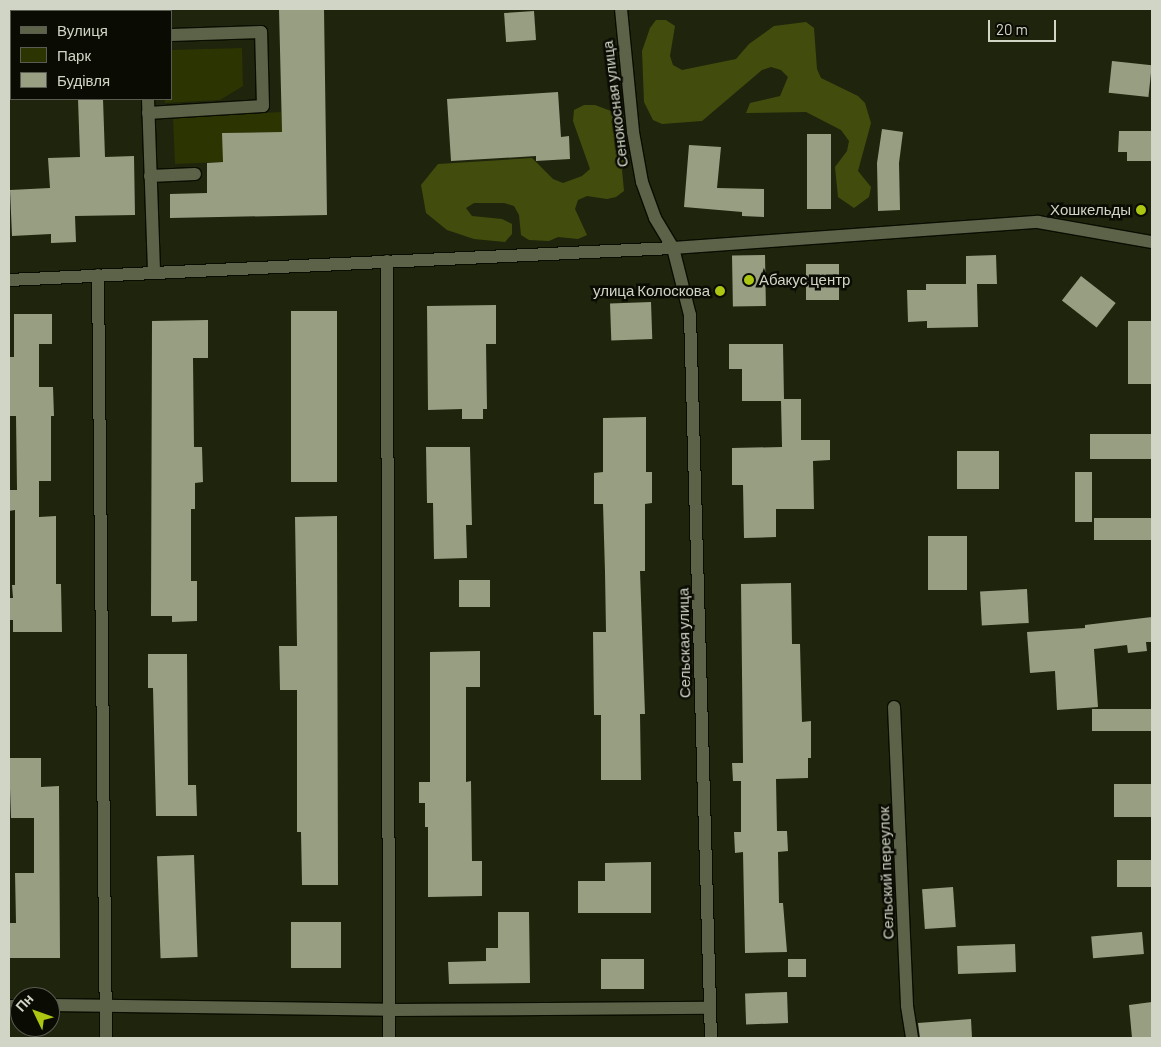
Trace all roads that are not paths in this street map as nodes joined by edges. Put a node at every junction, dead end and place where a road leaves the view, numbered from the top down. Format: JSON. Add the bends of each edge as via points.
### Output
{"nodes":[{"id":1,"x":621,"y":9,"type":"edge"},
{"id":2,"x":172,"y":35,"type":"edge"},
{"id":3,"x":148,"y":100,"type":"edge"},
{"id":4,"x":148,"y":113,"type":"junction"},
{"id":5,"x":195,"y":174,"type":"dead end"},
{"id":6,"x":150,"y":176,"type":"junction"},
{"id":7,"x":1152,"y":242,"type":"edge"},
{"id":8,"x":673,"y":248,"type":"junction"},
{"id":9,"x":387,"y":261,"type":"junction"},
{"id":10,"x":154,"y":272,"type":"junction"},
{"id":11,"x":98,"y":275,"type":"junction"},
{"id":12,"x":9,"y":280,"type":"edge"},
{"id":13,"x":894,"y":707,"type":"dead end"},
{"id":14,"x":105,"y":1004,"type":"junction"},
{"id":15,"x":60,"y":1005,"type":"edge"},
{"id":16,"x":710,"y":1008,"type":"junction"},
{"id":17,"x":390,"y":1010,"type":"junction"},
{"id":18,"x":106,"y":1038,"type":"edge"},
{"id":19,"x":389,"y":1038,"type":"edge"},
{"id":20,"x":711,"y":1038,"type":"edge"},
{"id":21,"x":912,"y":1038,"type":"edge"}],
"edges":[{"from":1,"to":8,"type":"street","name":"Сенокосная улица","via":[[633,132],[642,182],[655,218]]},
{"from":2,"to":4,"type":"street","via":[[261,32],[263,106]]},
{"from":3,"to":4,"type":"street"},
{"from":4,"to":6,"type":"street"},
{"from":5,"to":6,"type":"street"},
{"from":6,"to":10,"type":"street"},
{"from":7,"to":8,"type":"street","via":[[1038,222]]},
{"from":8,"to":9,"type":"street"},
{"from":8,"to":16,"type":"street","name":"Сельская улица","via":[[690,315],[693,356]]},
{"from":9,"to":10,"type":"street"},
{"from":9,"to":17,"type":"street"},
{"from":10,"to":11,"type":"street"},
{"from":11,"to":12,"type":"street"},
{"from":11,"to":14,"type":"street"},
{"from":13,"to":21,"type":"street","name":"Сельский переулок","via":[[907,1006]]},
{"from":14,"to":15,"type":"street"},
{"from":14,"to":17,"type":"street"},
{"from":14,"to":18,"type":"street"},
{"from":16,"to":17,"type":"street"},
{"from":16,"to":20,"type":"street","name":"Сельская улица"},
{"from":17,"to":19,"type":"street"}]}
